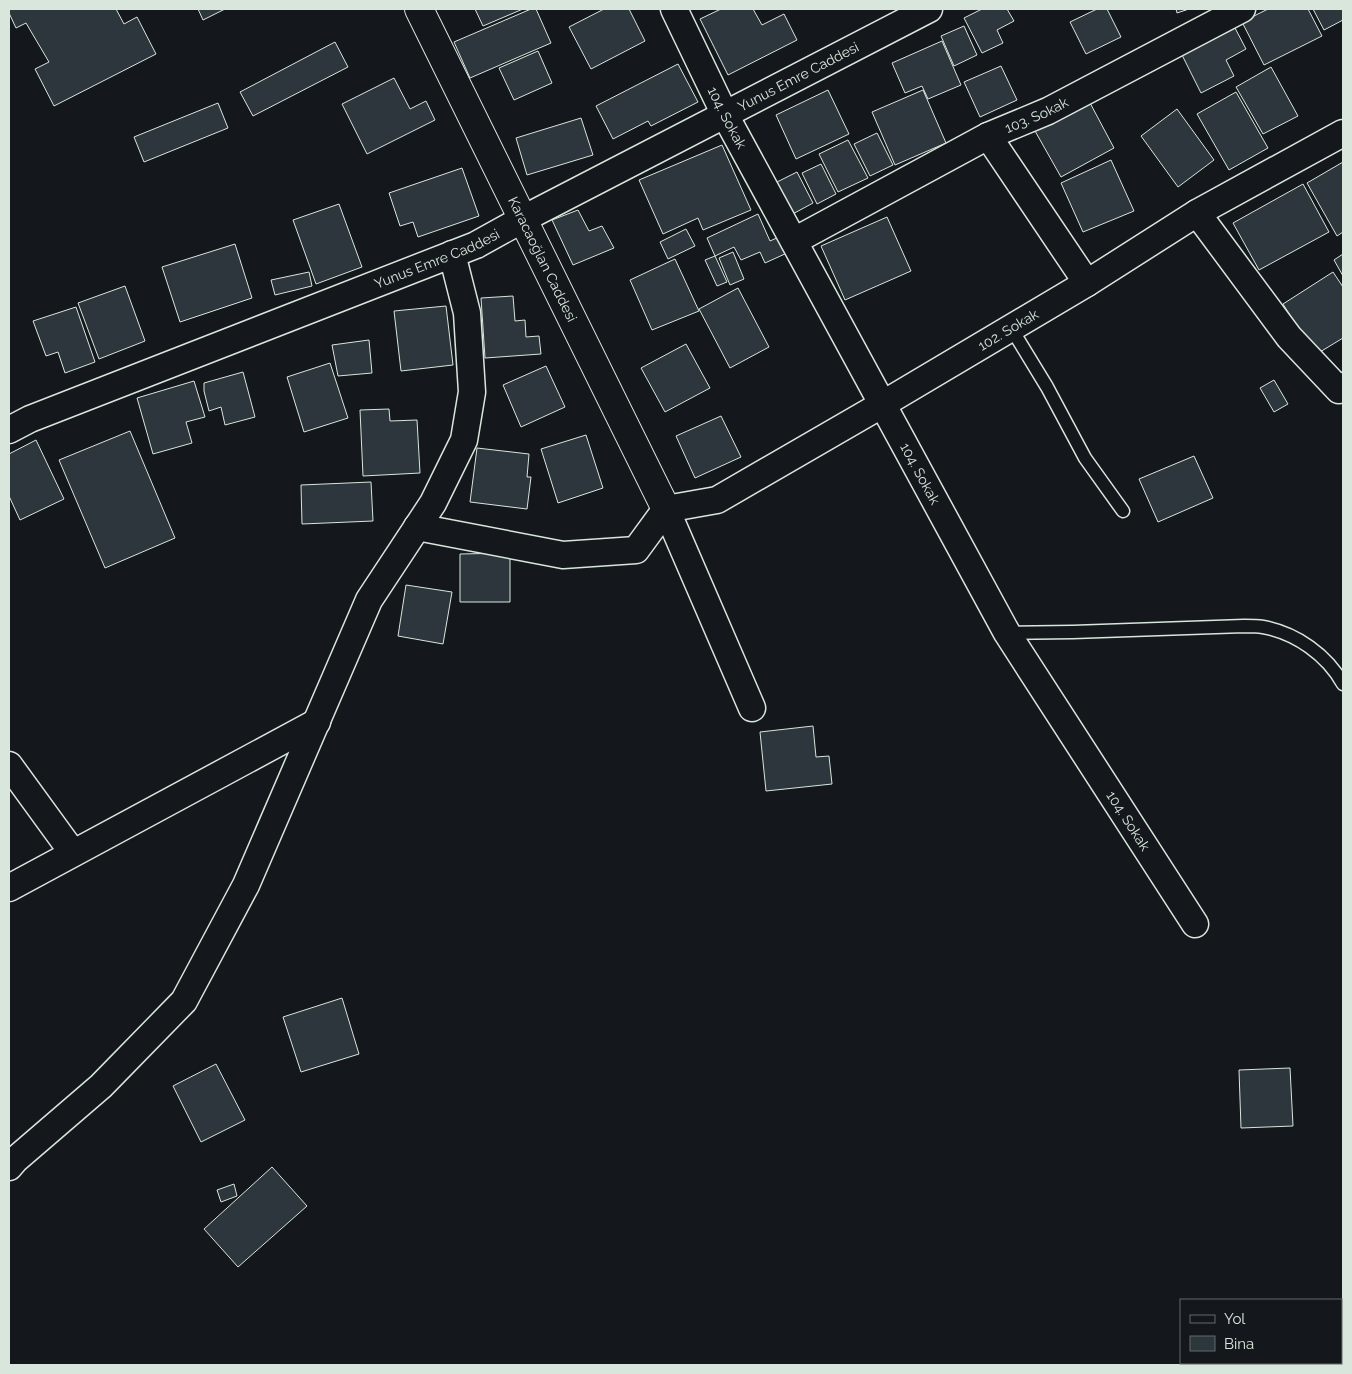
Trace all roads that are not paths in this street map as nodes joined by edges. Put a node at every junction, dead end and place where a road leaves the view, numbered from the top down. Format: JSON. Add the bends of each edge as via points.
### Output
{"nodes":[{"id":1,"x":419,"y":9,"type":"edge"},
{"id":2,"x":674,"y":9,"type":"edge"},
{"id":3,"x":929,"y":9,"type":"edge"},
{"id":4,"x":1242,"y":9,"type":"edge"},
{"id":5,"x":725,"y":115,"type":"junction"},
{"id":6,"x":1343,"y":132,"type":"edge"},
{"id":7,"x":988,"y":136,"type":"junction"},
{"id":8,"x":1197,"y":213,"type":"junction"},
{"id":9,"x":523,"y":219,"type":"junction"},
{"id":10,"x":794,"y":240,"type":"junction"},
{"id":11,"x":452,"y":254,"type":"junction"},
{"id":12,"x":1087,"y":283,"type":"junction"},
{"id":13,"x":1012,"y":328,"type":"junction"},
{"id":14,"x":1343,"y":386,"type":"edge"},
{"id":15,"x":883,"y":404,"type":"junction"},
{"id":16,"x":9,"y":430,"type":"edge"},
{"id":17,"x":666,"y":509,"type":"junction"},
{"id":18,"x":1123,"y":511,"type":"dead end"},
{"id":19,"x":417,"y":527,"type":"junction"},
{"id":20,"x":1006,"y":632,"type":"junction"},
{"id":21,"x":1343,"y":684,"type":"edge"},
{"id":22,"x":752,"y":708,"type":"dead end"},
{"id":23,"x":317,"y":722,"type":"junction"},
{"id":24,"x":9,"y":765,"type":"edge"},
{"id":25,"x":73,"y":853,"type":"junction"},
{"id":26,"x":9,"y":888,"type":"edge"},
{"id":27,"x":1195,"y":924,"type":"dead end"},
{"id":28,"x":9,"y":1167,"type":"edge"}],
"edges":[{"from":1,"to":9,"type":"street","name":"Karacaoğlan Caddesi"},
{"from":2,"to":5,"type":"street","name":"104. Sokak"},
{"from":3,"to":5,"type":"street","name":"Yunus Emre Caddesi"},
{"from":4,"to":7,"type":"street","name":"103. Sokak","via":[[1048,111]]},
{"from":5,"to":9,"type":"street","name":"Yunus Emre Caddesi"},
{"from":5,"to":10,"type":"street","name":"104. Sokak"},
{"from":6,"to":8,"type":"street","name":"102. Sokak"},
{"from":7,"to":10,"type":"street"},
{"from":7,"to":12,"type":"street","name":"103. Sokak"},
{"from":8,"to":12,"type":"street","name":"102. Sokak"},
{"from":8,"to":14,"type":"street","via":[[1289,337],[1340,390]]},
{"from":9,"to":11,"type":"street","name":"Yunus Emre Caddesi","via":[[476,245]]},
{"from":9,"to":17,"type":"street","name":"Karacaoğlan Caddesi"},
{"from":10,"to":15,"type":"street","name":"104. Sokak"},
{"from":11,"to":16,"type":"street","name":"Yunus Emre Caddesi","via":[[39,415]]},
{"from":11,"to":19,"type":"street","via":[[467,313],[472,392],[464,440],[433,503]]},
{"from":12,"to":13,"type":"street","name":"102. Sokak"},
{"from":13,"to":15,"type":"street","name":"102. Sokak"},
{"from":13,"to":18,"type":"lane","via":[[1085,458]]},
{"from":15,"to":17,"type":"street","name":"102. Sokak","via":[[717,500]]},
{"from":15,"to":20,"type":"street","name":"104. Sokak"},
{"from":17,"to":19,"type":"street","via":[[636,550],[572,555]]},
{"from":17,"to":22,"type":"street"},
{"from":19,"to":23,"type":"street","via":[[369,600]]},
{"from":20,"to":21,"type":"lane","via":[[1263,628],[1283,632],[1317,652],[1330,664]]},
{"from":20,"to":27,"type":"street","name":"104. Sokak"},
{"from":23,"to":25,"type":"street"},
{"from":23,"to":28,"type":"street","via":[[246,885],[184,1001],[101,1086]]},
{"from":24,"to":25,"type":"street"},
{"from":25,"to":26,"type":"street"}]}
